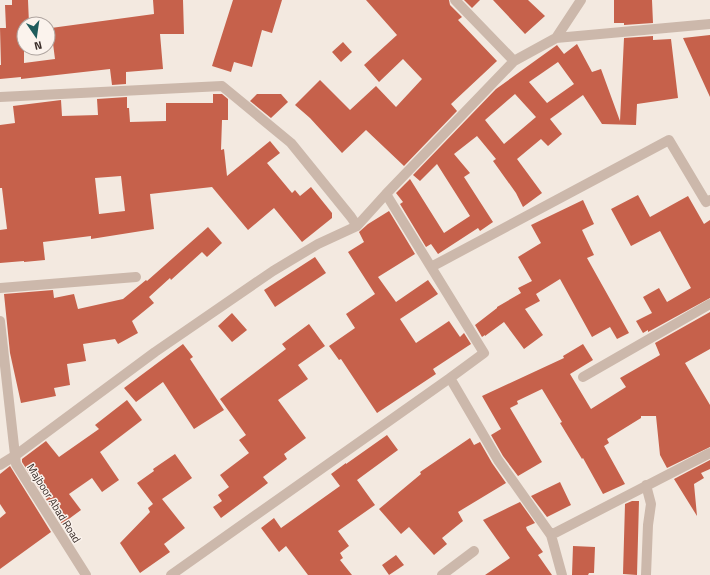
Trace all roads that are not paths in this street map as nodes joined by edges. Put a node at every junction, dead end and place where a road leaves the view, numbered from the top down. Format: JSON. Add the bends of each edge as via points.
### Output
{"nodes":[{"id":1,"x":455,"y":0,"type":"edge"},
{"id":2,"x":581,"y":0,"type":"edge"},
{"id":3,"x":710,"y":24,"type":"edge"},
{"id":4,"x":556,"y":38,"type":"junction"},
{"id":5,"x":514,"y":61,"type":"junction"},
{"id":6,"x":0,"y":97,"type":"edge"},
{"id":7,"x":386,"y":194,"type":"junction"},
{"id":8,"x":710,"y":200,"type":"edge"},
{"id":9,"x":357,"y":226,"type":"junction"},
{"id":10,"x":431,"y":267,"type":"junction"},
{"id":11,"x":136,"y":278,"type":"dead end"},
{"id":12,"x":0,"y":288,"type":"edge"},
{"id":13,"x":710,"y":304,"type":"edge"},
{"id":14,"x":0,"y":321,"type":"edge"},
{"id":15,"x":583,"y":377,"type":"dead end"},
{"id":16,"x":450,"y":378,"type":"junction"},
{"id":17,"x":710,"y":453,"type":"edge"},
{"id":18,"x":16,"y":455,"type":"junction"},
{"id":19,"x":0,"y":465,"type":"edge"},
{"id":20,"x":646,"y":485,"type":"junction"},
{"id":21,"x":551,"y":535,"type":"junction"},
{"id":22,"x":474,"y":551,"type":"dead end"},
{"id":23,"x":86,"y":575,"type":"edge"},
{"id":24,"x":171,"y":575,"type":"edge"},
{"id":25,"x":442,"y":575,"type":"edge"},
{"id":26,"x":562,"y":575,"type":"edge"},
{"id":27,"x":646,"y":575,"type":"edge"}],
"edges":[{"from":1,"to":5,"type":"street"},
{"from":2,"to":4,"type":"street"},
{"from":3,"to":4,"type":"street"},
{"from":4,"to":5,"type":"street"},
{"from":5,"to":7,"type":"street"},
{"from":6,"to":9,"type":"street","via":[[222,86],[291,143]]},
{"from":7,"to":9,"type":"street"},
{"from":7,"to":10,"type":"street"},
{"from":8,"to":10,"type":"street","via":[[706,202],[669,140]]},
{"from":9,"to":18,"type":"street","via":[[318,244],[273,271],[155,352]]},
{"from":10,"to":16,"type":"street","via":[[484,353]]},
{"from":11,"to":12,"type":"street"},
{"from":13,"to":15,"type":"street"},
{"from":14,"to":18,"type":"street","name":"Majboor Abad Road"},
{"from":16,"to":21,"type":"street","via":[[498,460]]},
{"from":16,"to":24,"type":"street"},
{"from":17,"to":20,"type":"street"},
{"from":18,"to":19,"type":"street"},
{"from":18,"to":23,"type":"street","name":"Majboor Abad Road","via":[[16,464]]},
{"from":20,"to":21,"type":"street"},
{"from":20,"to":27,"type":"street","via":[[651,504]]},
{"from":21,"to":26,"type":"street"},
{"from":22,"to":25,"type":"street"}]}
